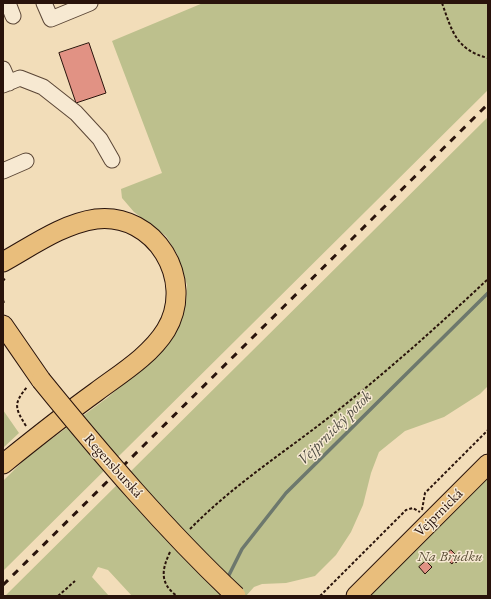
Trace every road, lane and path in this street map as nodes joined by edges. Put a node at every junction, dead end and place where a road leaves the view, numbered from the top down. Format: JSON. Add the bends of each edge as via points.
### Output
{"nodes":[{"id":1,"x":44,"y":3,"type":"edge"},
{"id":2,"x":90,"y":3,"type":"edge"},
{"id":3,"x":442,"y":3,"type":"edge"},
{"id":4,"x":488,"y":58,"type":"edge"},
{"id":5,"x":5,"y":79,"type":"edge"},
{"id":6,"x":112,"y":160,"type":"dead end"},
{"id":7,"x":26,"y":161,"type":"dead end"},
{"id":8,"x":3,"y":171,"type":"edge"},
{"id":9,"x":7,"y":268,"type":"edge"},
{"id":10,"x":488,"y":279,"type":"edge"},
{"id":11,"x":3,"y":281,"type":"edge"},
{"id":12,"x":3,"y":300,"type":"edge"},
{"id":13,"x":3,"y":304,"type":"edge"},
{"id":14,"x":3,"y":324,"type":"edge"},
{"id":15,"x":35,"y":382,"type":"junction"},
{"id":16,"x":26,"y":427,"type":"dead end"},
{"id":17,"x":488,"y":430,"type":"edge"},
{"id":18,"x":3,"y":464,"type":"edge"},
{"id":19,"x":488,"y":464,"type":"edge"},
{"id":20,"x":189,"y":529,"type":"dead end"},
{"id":21,"x":171,"y":550,"type":"dead end"},
{"id":22,"x":75,"y":581,"type":"dead end"},
{"id":23,"x":58,"y":596,"type":"edge"},
{"id":24,"x":177,"y":596,"type":"edge"},
{"id":25,"x":236,"y":596,"type":"edge"},
{"id":26,"x":320,"y":596,"type":"edge"},
{"id":27,"x":356,"y":596,"type":"edge"}],
"edges":[{"from":1,"to":2,"type":"lane","via":[[51,19]]},
{"from":3,"to":4,"type":"path","via":[[454,35],[475,54]]},
{"from":5,"to":6,"type":"lane","via":[[20,78],[44,87],[76,113],[100,139]]},
{"from":7,"to":8,"type":"lane"},
{"from":9,"to":11,"type":"path"},
{"from":9,"to":18,"type":"main road","via":[[55,232],[96,219],[123,222],[136,225],[148,234],[167,255],[177,284],[177,301],[166,330],[142,357]]},
{"from":10,"to":20,"type":"path","via":[[423,341],[337,412],[209,509]]},
{"from":12,"to":13,"type":"path"},
{"from":14,"to":15,"type":"main road","name":"Regensburská"},
{"from":15,"to":16,"type":"path","via":[[18,398],[16,411]]},
{"from":15,"to":25,"type":"main road","name":"Regensburská","bridge":true},
{"from":17,"to":26,"type":"path","via":[[425,493],[422,513],[413,508],[406,510]]},
{"from":19,"to":27,"type":"main road","name":"Vejprnická"},
{"from":21,"to":24,"type":"path","via":[[163,566],[165,580]]},
{"from":22,"to":23,"type":"path"}]}
